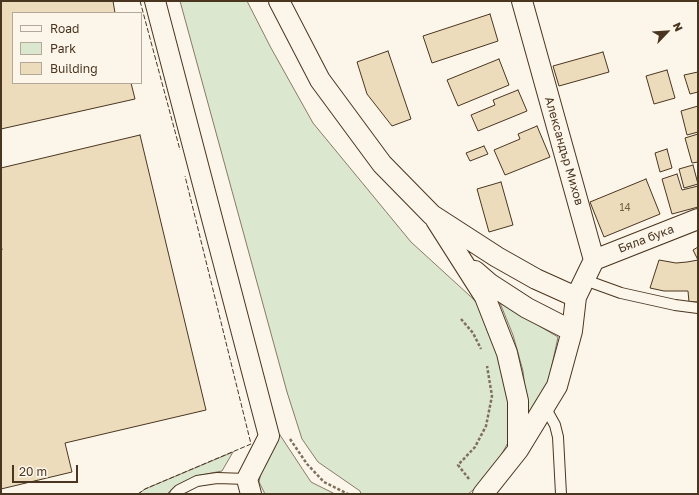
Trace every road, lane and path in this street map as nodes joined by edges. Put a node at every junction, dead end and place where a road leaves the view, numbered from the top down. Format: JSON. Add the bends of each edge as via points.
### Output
{"nodes":[{"id":1,"x":155,"y":1,"type":"edge"},
{"id":2,"x":279,"y":1,"type":"edge"},
{"id":3,"x":522,"y":1,"type":"edge"},
{"id":4,"x":432,"y":215,"type":"junction"},
{"id":5,"x":698,"y":219,"type":"edge"},
{"id":6,"x":458,"y":256,"type":"junction"},
{"id":7,"x":594,"y":260,"type":"junction"},
{"id":8,"x":585,"y":280,"type":"junction"},
{"id":9,"x":576,"y":297,"type":"junction"},
{"id":10,"x":698,"y":308,"type":"edge"},
{"id":11,"x":461,"y":319,"type":"dead end"},
{"id":12,"x":572,"y":331,"type":"junction"},
{"id":13,"x":483,"y":355,"type":"dead end"},
{"id":14,"x":486,"y":361,"type":"dead end"},
{"id":15,"x":545,"y":407,"type":"junction"},
{"id":16,"x":288,"y":437,"type":"dead end"},
{"id":17,"x":518,"y":450,"type":"junction"},
{"id":18,"x":249,"y":487,"type":"edge"},
{"id":19,"x":476,"y":487,"type":"edge"},
{"id":20,"x":175,"y":494,"type":"edge"},
{"id":21,"x":348,"y":494,"type":"edge"},
{"id":22,"x":561,"y":494,"type":"edge"}],
"edges":[{"from":1,"to":18,"type":"street","via":[[269,436]]},
{"from":2,"to":4,"type":"street","via":[[320,80],[382,164]]},
{"from":3,"to":7,"type":"street","name":"Александър Михов"},
{"from":4,"to":6,"type":"street"},
{"from":4,"to":9,"type":"street","via":[[504,261]]},
{"from":5,"to":7,"type":"street","name":"Бяла бука"},
{"from":6,"to":12,"type":"street","via":[[490,284],[527,308]]},
{"from":6,"to":17,"type":"street","via":[[485,297],[507,353],[518,400]]},
{"from":7,"to":8,"type":"street"},
{"from":8,"to":9,"type":"street"},
{"from":8,"to":10,"type":"lane","via":[[621,293]]},
{"from":9,"to":12,"type":"street"},
{"from":11,"to":13,"type":"path","via":[[473,333]]},
{"from":12,"to":15,"type":"street","via":[[556,386]]},
{"from":14,"to":19,"type":"path","via":[[492,396],[486,426],[475,447],[458,465]]},
{"from":15,"to":17,"type":"street"},
{"from":15,"to":22,"type":"lane","via":[[558,437]]},
{"from":16,"to":21,"type":"path","via":[[324,482]]},
{"from":17,"to":19,"type":"street"},
{"from":18,"to":20,"type":"lane","via":[[217,478],[197,481]]}]}
